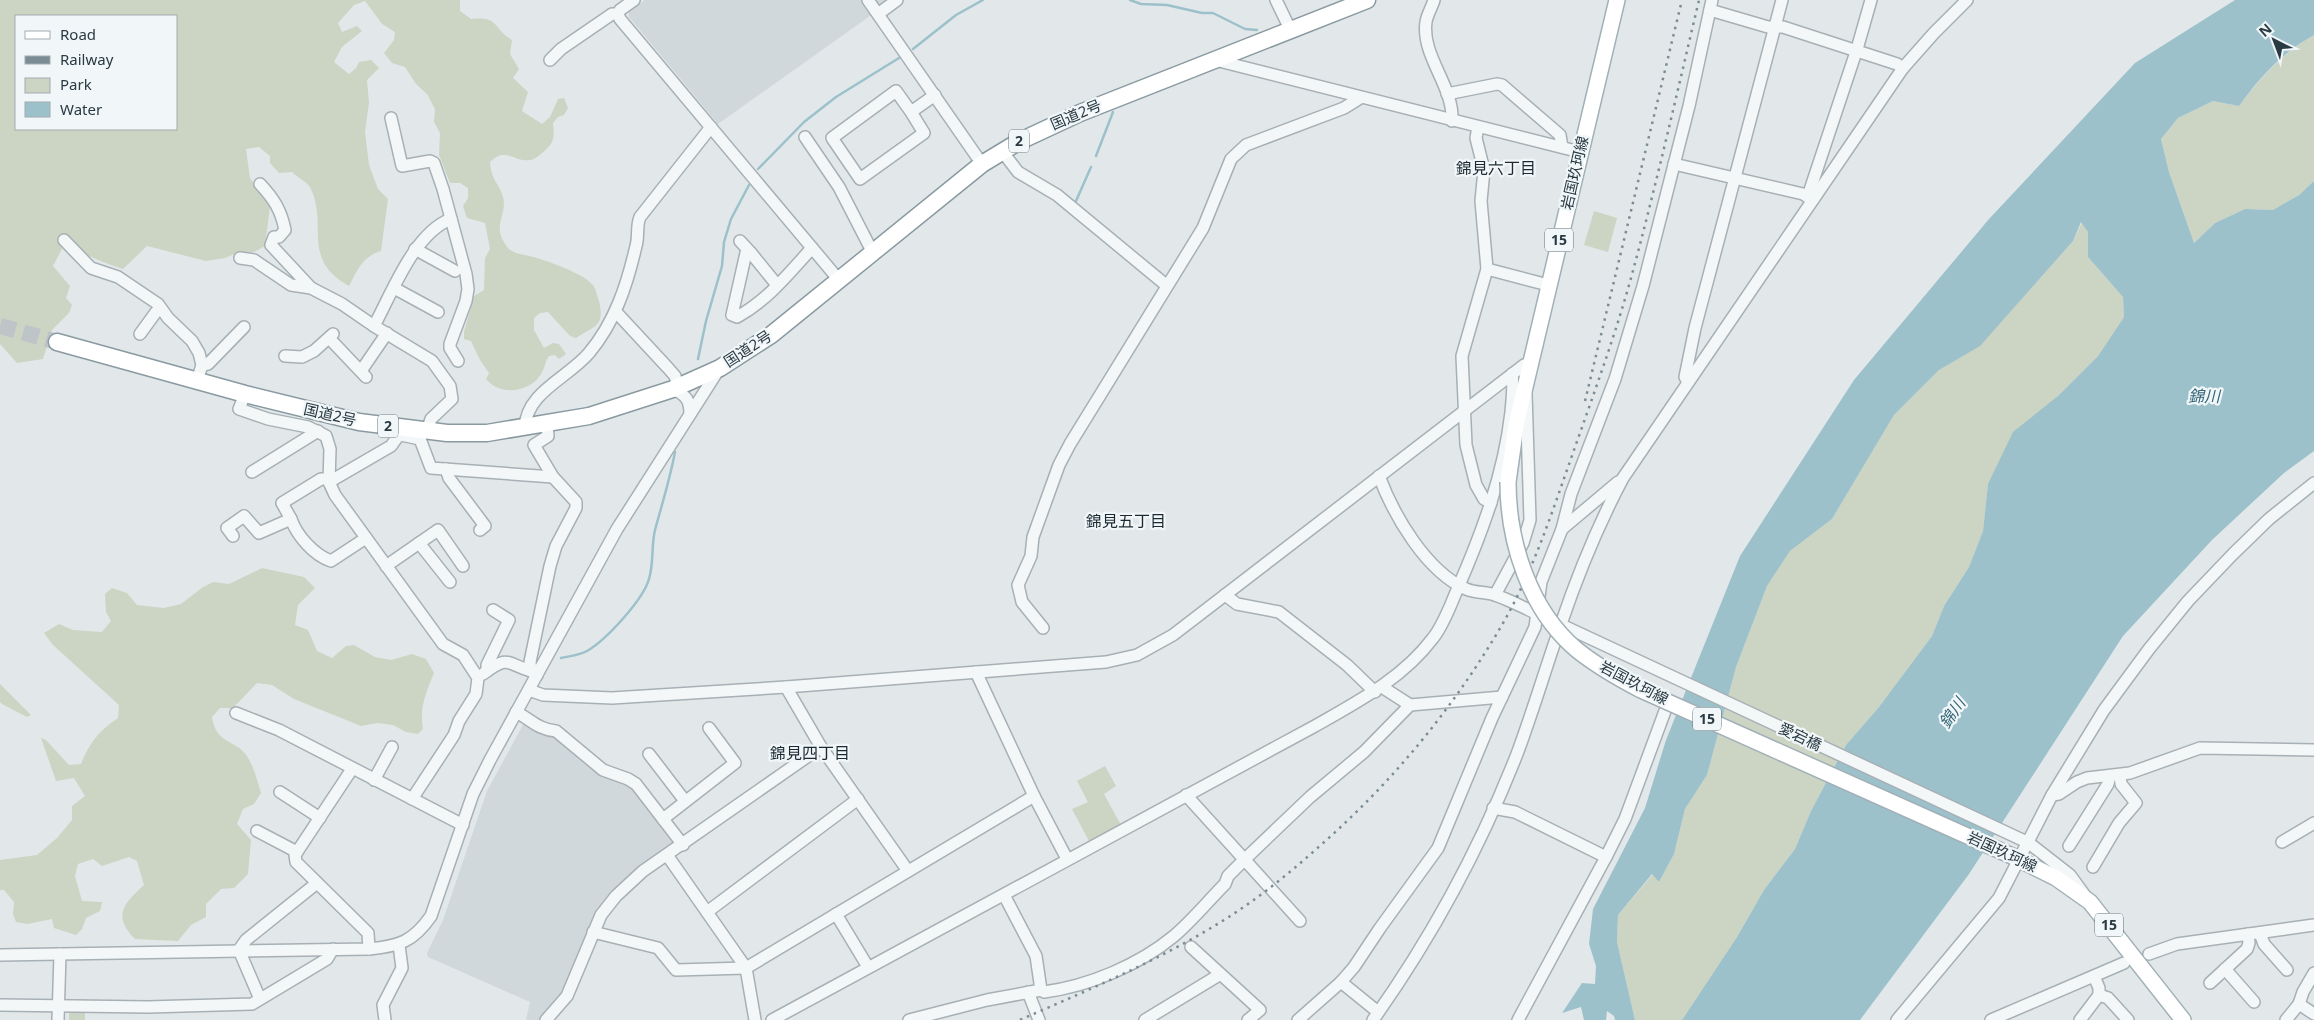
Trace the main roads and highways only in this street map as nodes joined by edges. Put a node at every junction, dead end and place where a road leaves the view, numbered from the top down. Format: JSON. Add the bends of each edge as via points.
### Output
{"nodes":[{"id":1,"x":1368,"y":0,"type":"edge"},
{"id":2,"x":1617,"y":0,"type":"edge"},
{"id":3,"x":57,"y":342,"type":"tunnel mouth"},
{"id":4,"x":2183,"y":1020,"type":"edge"}],
"edges":[{"from":1,"to":3,"type":"highway","name":"国道2号","number":"2","via":[[1049,126],[1002,151],[771,335],[720,368],[676,388],[588,416],[487,432],[402,432],[245,394]]},
{"from":2,"to":4,"type":"main road","name":"岩国玖珂線","number":"15","bridge":true,"via":[[1502,485],[1526,576],[1555,626],[1582,653],[1608,672],[1641,690],[2017,857],[2071,887],[2090,902]]}]}
